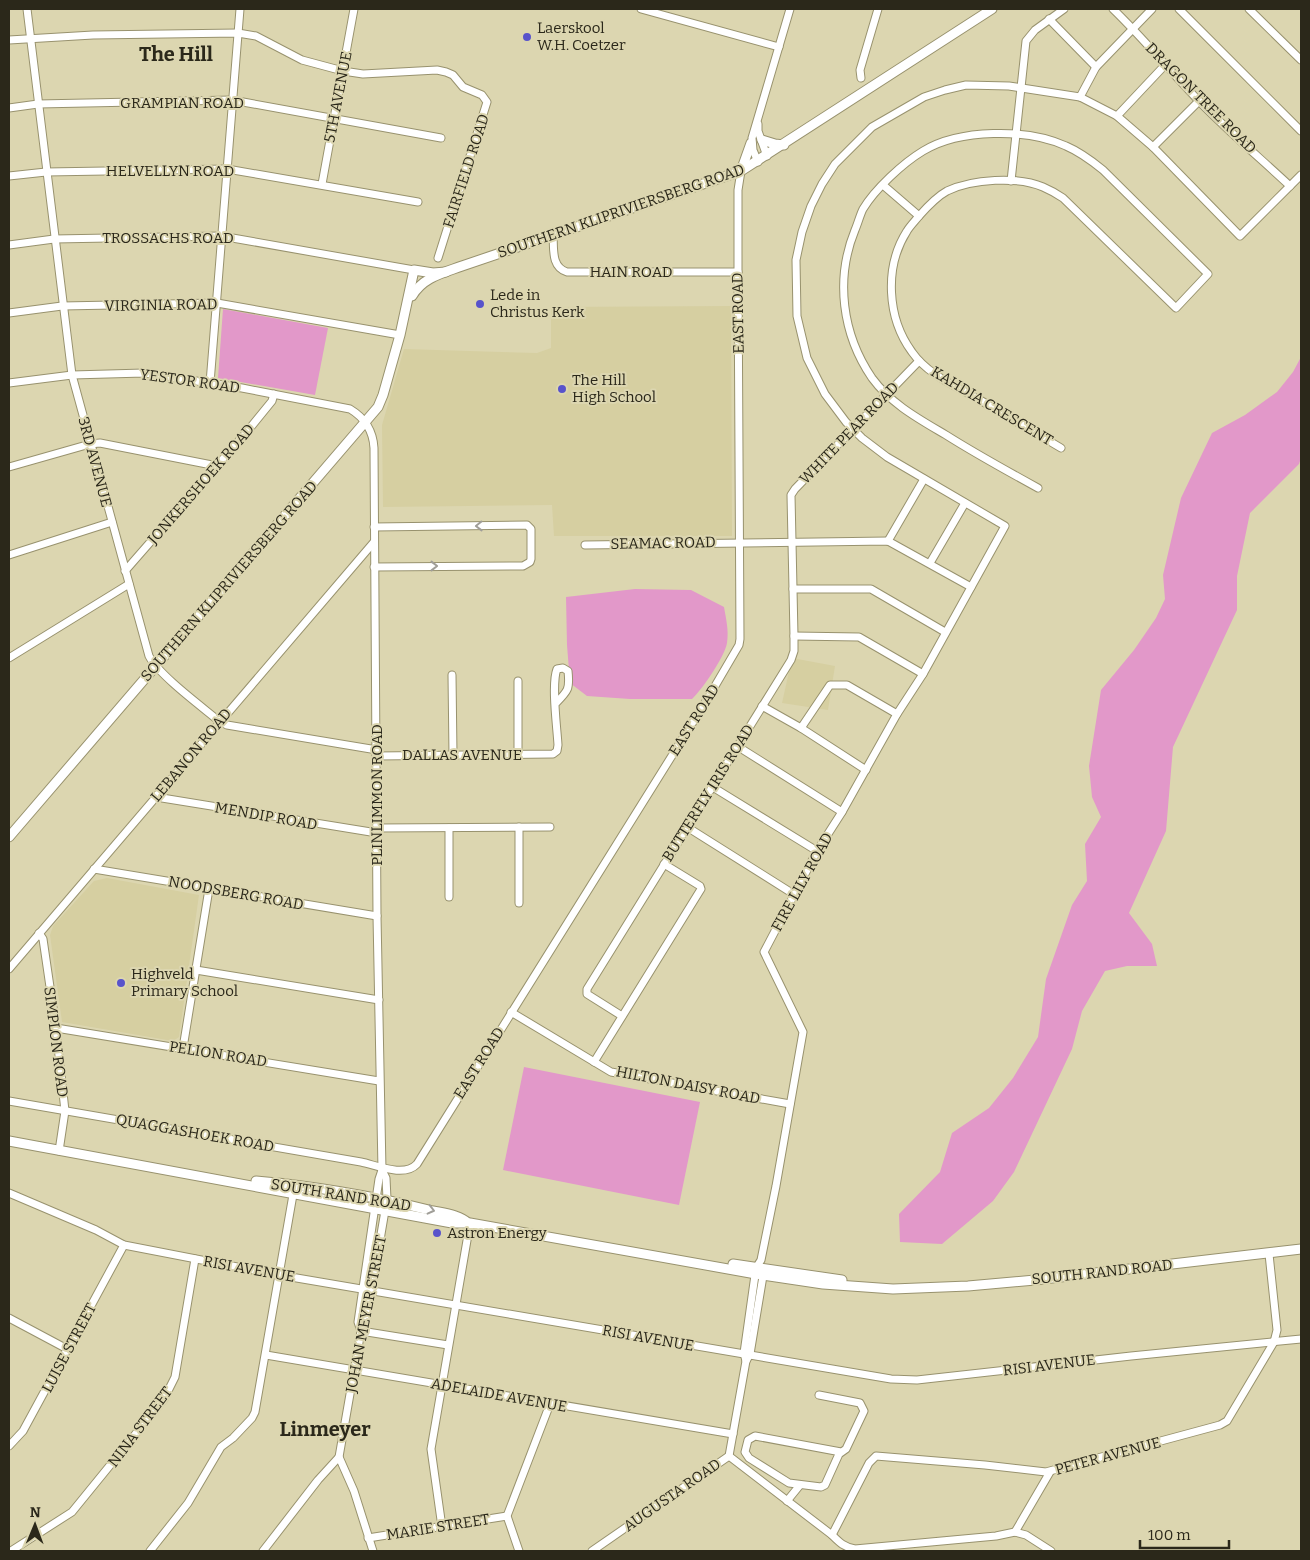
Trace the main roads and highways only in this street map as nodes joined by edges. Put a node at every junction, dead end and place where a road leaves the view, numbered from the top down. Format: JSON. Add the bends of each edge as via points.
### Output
{"nodes":[{"id":1,"x":992,"y":9,"type":"edge"},
{"id":2,"x":762,"y":140,"type":"road end"},
{"id":3,"x":751,"y":143,"type":"road end"},
{"id":4,"x":784,"y":145,"type":"junction"},
{"id":5,"x":741,"y":172,"type":"junction"},
{"id":6,"x":446,"y":272,"type":"junction"},
{"id":7,"x":408,"y":302,"type":"junction"},
{"id":8,"x":9,"y":837,"type":"edge"},
{"id":9,"x":9,"y":1141,"type":"edge"},
{"id":10,"x":294,"y":1189,"type":"junction"},
{"id":11,"x":469,"y":1223,"type":"junction"},
{"id":12,"x":1301,"y":1250,"type":"edge"}],
"edges":[{"from":1,"to":4,"type":"main road","name":"SOUTHERN KLIPRIVIERSBERG ROAD"},
{"from":2,"to":4,"type":"main road"},
{"from":3,"to":5,"type":"main road"},
{"from":4,"to":5,"type":"main road","name":"SOUTHERN KLIPRIVIERSBERG ROAD"},
{"from":5,"to":6,"type":"main road","name":"SOUTHERN KLIPRIVIERSBERG ROAD"},
{"from":6,"to":7,"type":"main road","name":"SOUTHERN KLIPRIVIERSBERG ROAD","via":[[421,283]]},
{"from":6,"to":7,"type":"main road","name":"SOUTHERN KLIPRIVIERSBERG ROAD","via":[[414,270]]},
{"from":7,"to":8,"type":"main road","name":"SOUTHERN KLIPRIVIERSBERG ROAD","via":[[378,407]]},
{"from":9,"to":10,"type":"main road","name":"SOUTH RAND ROAD","via":[[210,1178]]},
{"from":10,"to":11,"type":"main road","name":"SOUTH RAND ROAD","via":[[385,1211]]},
{"from":10,"to":11,"type":"main road","name":"SOUTH RAND ROAD","one_way":true,"via":[[386,1199]]},
{"from":11,"to":12,"type":"main road","name":"SOUTH RAND ROAD","via":[[627,1251],[901,1288],[1035,1280]]}]}
